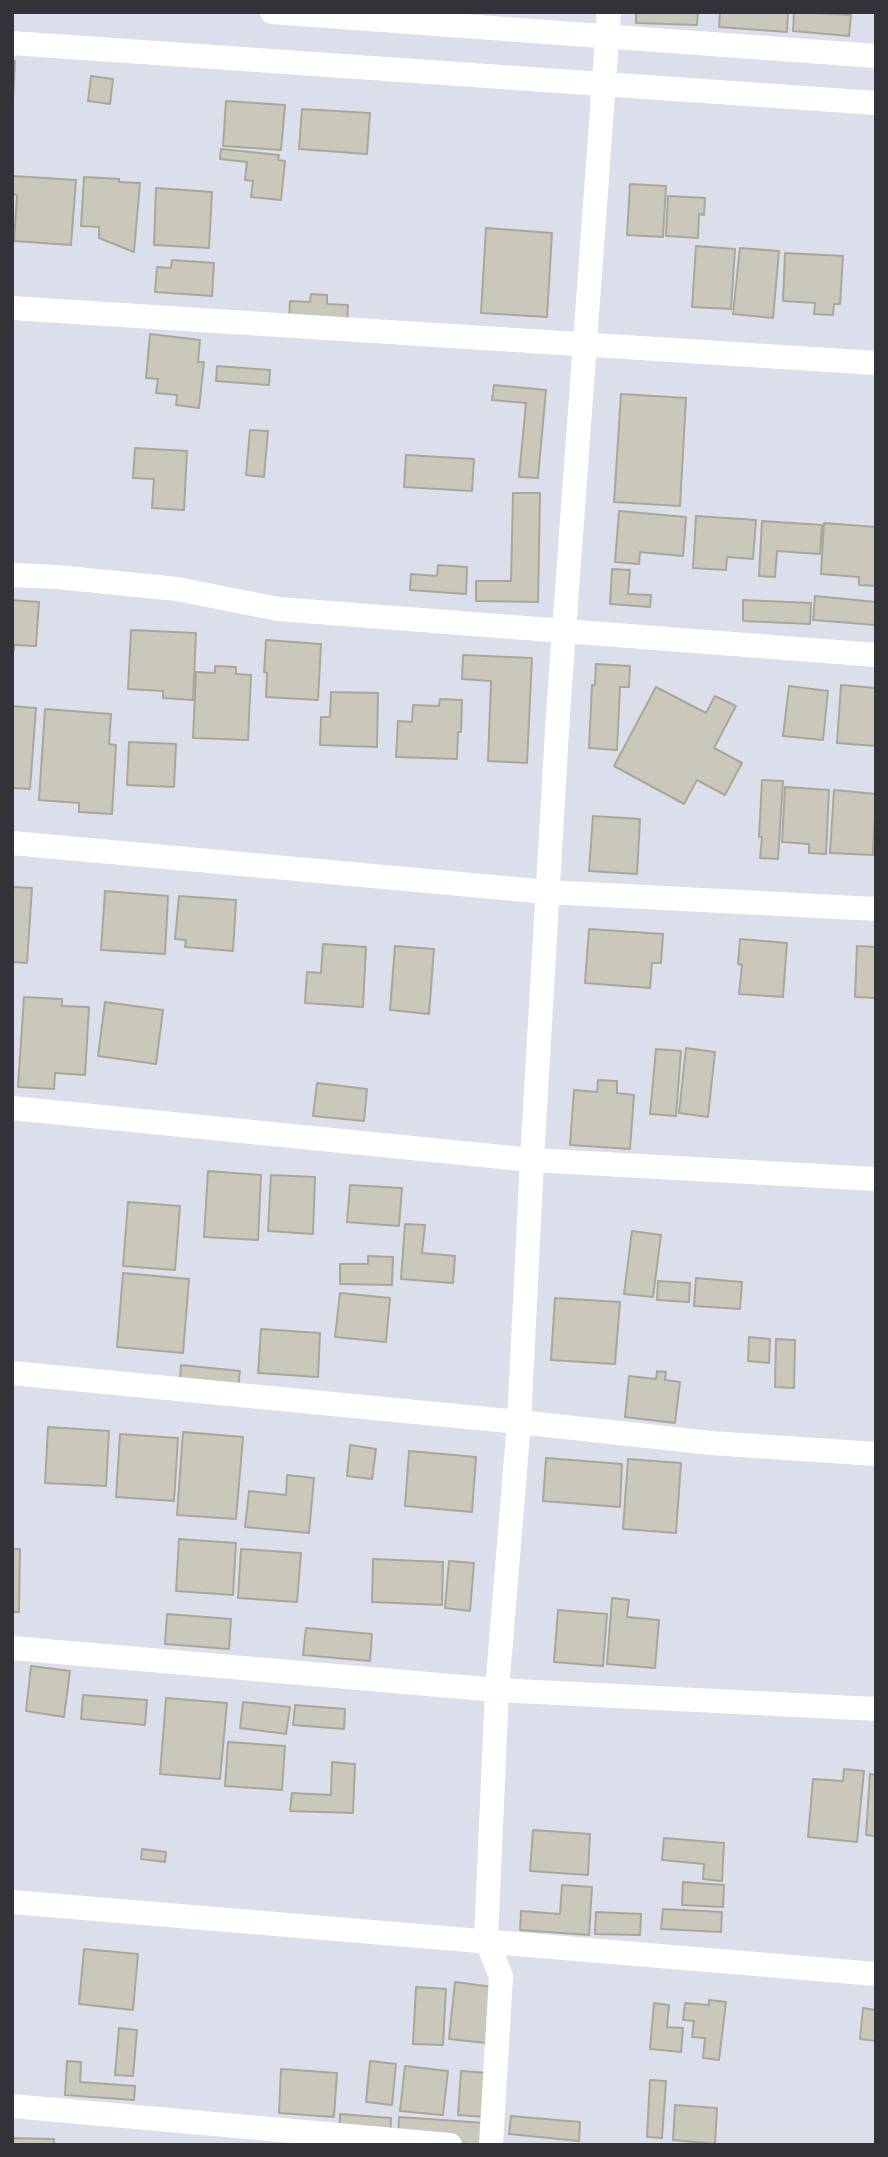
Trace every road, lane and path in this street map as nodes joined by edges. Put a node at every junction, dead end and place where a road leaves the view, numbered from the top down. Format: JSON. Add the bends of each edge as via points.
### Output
{"nodes":[{"id":1,"x":272,"y":12,"type":"edge"},
{"id":2,"x":609,"y":12,"type":"edge"},
{"id":3,"x":608,"y":37,"type":"junction"},
{"id":4,"x":12,"y":43,"type":"edge"},
{"id":5,"x":876,"y":56,"type":"edge"},
{"id":6,"x":604,"y":84,"type":"junction"},
{"id":7,"x":876,"y":103,"type":"edge"},
{"id":8,"x":12,"y":308,"type":"edge"},
{"id":9,"x":585,"y":345,"type":"junction"},
{"id":10,"x":876,"y":363,"type":"edge"},
{"id":11,"x":12,"y":575,"type":"edge"},
{"id":12,"x":564,"y":631,"type":"junction"},
{"id":13,"x":876,"y":655,"type":"edge"},
{"id":14,"x":12,"y":843,"type":"edge"},
{"id":15,"x":548,"y":892,"type":"junction"},
{"id":16,"x":876,"y":909,"type":"edge"},
{"id":17,"x":12,"y":1108,"type":"edge"},
{"id":18,"x":532,"y":1160,"type":"junction"},
{"id":19,"x":876,"y":1179,"type":"edge"},
{"id":20,"x":12,"y":1373,"type":"edge"},
{"id":21,"x":519,"y":1422,"type":"junction"},
{"id":22,"x":876,"y":1454,"type":"edge"},
{"id":23,"x":12,"y":1648,"type":"edge"},
{"id":24,"x":497,"y":1689,"type":"junction"},
{"id":25,"x":876,"y":1709,"type":"edge"},
{"id":26,"x":12,"y":1902,"type":"edge"},
{"id":27,"x":486,"y":1940,"type":"junction"},
{"id":28,"x":876,"y":1974,"type":"edge"},
{"id":29,"x":12,"y":2106,"type":"edge"},
{"id":30,"x":450,"y":2145,"type":"edge"},
{"id":31,"x":491,"y":2145,"type":"edge"}],
"edges":[{"from":1,"to":3,"type":"street"},
{"from":2,"to":3,"type":"street"},
{"from":3,"to":5,"type":"street"},
{"from":3,"to":6,"type":"street"},
{"from":4,"to":6,"type":"street"},
{"from":6,"to":7,"type":"street"},
{"from":6,"to":9,"type":"street"},
{"from":8,"to":9,"type":"street"},
{"from":9,"to":10,"type":"street"},
{"from":9,"to":12,"type":"street"},
{"from":11,"to":12,"type":"street","via":[[177,589],[278,609]]},
{"from":12,"to":13,"type":"street"},
{"from":12,"to":15,"type":"street"},
{"from":14,"to":15,"type":"street"},
{"from":15,"to":16,"type":"street"},
{"from":15,"to":18,"type":"street"},
{"from":17,"to":18,"type":"street"},
{"from":18,"to":19,"type":"street"},
{"from":18,"to":21,"type":"street"},
{"from":20,"to":21,"type":"street"},
{"from":21,"to":22,"type":"street","via":[[711,1443]]},
{"from":21,"to":24,"type":"street"},
{"from":23,"to":24,"type":"street"},
{"from":24,"to":25,"type":"street"},
{"from":24,"to":27,"type":"street"},
{"from":26,"to":27,"type":"street"},
{"from":27,"to":28,"type":"street"},
{"from":27,"to":31,"type":"street","via":[[501,1976]]},
{"from":29,"to":30,"type":"street"}]}
